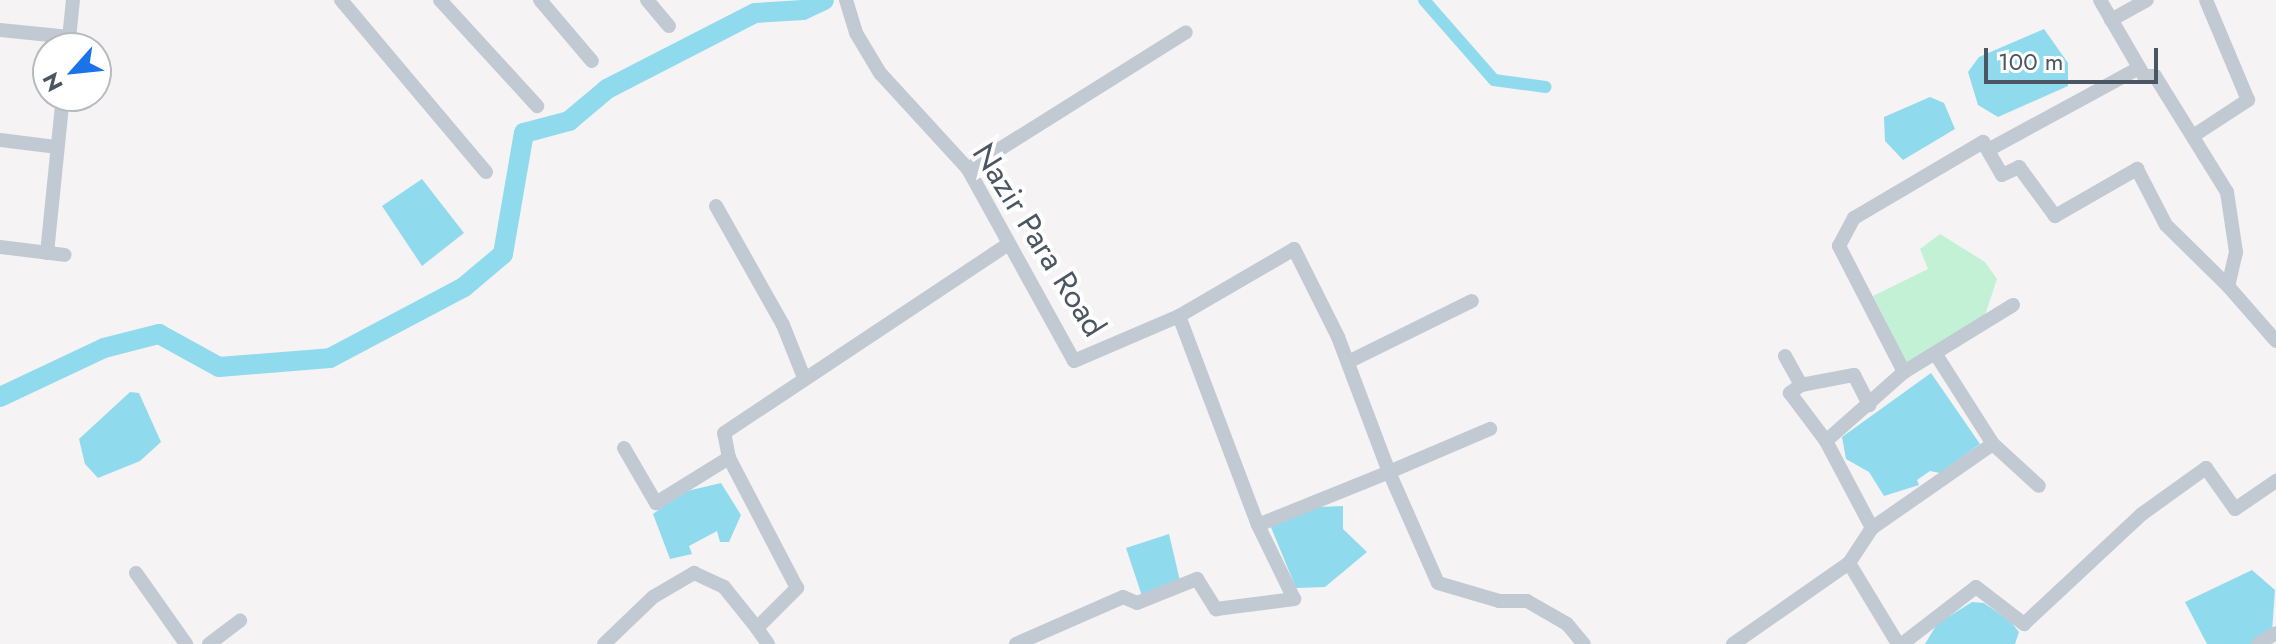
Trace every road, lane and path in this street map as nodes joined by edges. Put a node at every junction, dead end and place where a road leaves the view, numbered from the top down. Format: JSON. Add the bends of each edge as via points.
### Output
{"nodes":[{"id":1,"x":73,"y":0,"type":"edge"},
{"id":2,"x":341,"y":0,"type":"edge"},
{"id":3,"x":440,"y":0,"type":"edge"},
{"id":4,"x":540,"y":0,"type":"edge"},
{"id":5,"x":647,"y":0,"type":"edge"},
{"id":6,"x":2100,"y":0,"type":"edge"},
{"id":7,"x":2147,"y":0,"type":"edge"},
{"id":8,"x":2206,"y":0,"type":"edge"},
{"id":9,"x":847,"y":1,"type":"edge"},
{"id":10,"x":2111,"y":20,"type":"junction"},
{"id":11,"x":669,"y":26,"type":"dead end"},
{"id":12,"x":0,"y":30,"type":"edge"},
{"id":13,"x":70,"y":32,"type":"edge"},
{"id":14,"x":1186,"y":32,"type":"dead end"},
{"id":15,"x":32,"y":36,"type":"edge"},
{"id":16,"x":592,"y":61,"type":"dead end"},
{"id":17,"x":2139,"y":68,"type":"junction"},
{"id":18,"x":537,"y":106,"type":"dead end"},
{"id":19,"x":61,"y":112,"type":"edge"},
{"id":20,"x":2193,"y":136,"type":"junction"},
{"id":21,"x":0,"y":140,"type":"edge"},
{"id":22,"x":56,"y":147,"type":"junction"},
{"id":23,"x":1988,"y":150,"type":"junction"},
{"id":24,"x":968,"y":169,"type":"junction"},
{"id":25,"x":486,"y":172,"type":"dead end"},
{"id":26,"x":716,"y":206,"type":"dead end"},
{"id":27,"x":1005,"y":246,"type":"junction"},
{"id":28,"x":0,"y":247,"type":"edge"},
{"id":29,"x":47,"y":253,"type":"junction"},
{"id":30,"x":65,"y":255,"type":"dead end"},
{"id":31,"x":2228,"y":286,"type":"junction"},
{"id":32,"x":1472,"y":301,"type":"dead end"},
{"id":33,"x":2013,"y":305,"type":"dead end"},
{"id":34,"x":1179,"y":316,"type":"junction"},
{"id":35,"x":2276,"y":341,"type":"edge"},
{"id":36,"x":1935,"y":353,"type":"junction"},
{"id":37,"x":1785,"y":356,"type":"dead end"},
{"id":38,"x":1348,"y":362,"type":"junction"},
{"id":39,"x":1904,"y":372,"type":"junction"},
{"id":40,"x":803,"y":375,"type":"junction"},
{"id":41,"x":1801,"y":385,"type":"junction"},
{"id":42,"x":1869,"y":405,"type":"junction"},
{"id":43,"x":1490,"y":429,"type":"dead end"},
{"id":44,"x":1826,"y":441,"type":"junction"},
{"id":45,"x":1993,"y":444,"type":"junction"},
{"id":46,"x":624,"y":448,"type":"dead end"},
{"id":47,"x":729,"y":458,"type":"junction"},
{"id":48,"x":1389,"y":472,"type":"junction"},
{"id":49,"x":2276,"y":481,"type":"edge"},
{"id":50,"x":2039,"y":486,"type":"dead end"},
{"id":51,"x":1258,"y":525,"type":"junction"},
{"id":52,"x":1872,"y":528,"type":"junction"},
{"id":53,"x":1849,"y":563,"type":"junction"},
{"id":54,"x":136,"y":573,"type":"dead end"},
{"id":55,"x":240,"y":621,"type":"dead end"},
{"id":56,"x":757,"y":628,"type":"junction"},
{"id":57,"x":2276,"y":633,"type":"edge"},
{"id":58,"x":186,"y":644,"type":"edge"},
{"id":59,"x":209,"y":644,"type":"edge"},
{"id":60,"x":604,"y":644,"type":"edge"},
{"id":61,"x":768,"y":644,"type":"edge"},
{"id":62,"x":1016,"y":644,"type":"edge"},
{"id":63,"x":1584,"y":644,"type":"edge"},
{"id":64,"x":1733,"y":644,"type":"edge"},
{"id":65,"x":1900,"y":644,"type":"edge"},
{"id":66,"x":2258,"y":644,"type":"edge"}],
"edges":[{"from":1,"to":13,"type":"street"},
{"from":2,"to":25,"type":"street"},
{"from":3,"to":18,"type":"street"},
{"from":4,"to":16,"type":"street"},
{"from":5,"to":11,"type":"street"},
{"from":6,"to":10,"type":"street"},
{"from":7,"to":10,"type":"street"},
{"from":8,"to":20,"type":"street","via":[[2248,100]]},
{"from":9,"to":24,"type":"street","name":"Nazir Para Road","via":[[856,33],[880,73]]},
{"from":10,"to":17,"type":"street"},
{"from":12,"to":15,"type":"street"},
{"from":14,"to":24,"type":"street"},
{"from":17,"to":20,"type":"street","via":[[2155,76]]},
{"from":17,"to":23,"type":"street"},
{"from":19,"to":22,"type":"street"},
{"from":20,"to":31,"type":"street","via":[[2227,192],[2236,252]]},
{"from":21,"to":22,"type":"street"},
{"from":22,"to":29,"type":"street"},
{"from":23,"to":31,"type":"street","via":[[2002,175],[2019,167],[2055,216],[2137,169],[2166,225]]},
{"from":23,"to":39,"type":"street","via":[[1983,142],[1843,229],[1839,246]]},
{"from":24,"to":27,"type":"street","name":"Nazir Para Road"},
{"from":26,"to":40,"type":"street","via":[[783,325]]},
{"from":27,"to":34,"type":"street","name":"Nazir Para Road","via":[[1074,361]]},
{"from":27,"to":40,"type":"street"},
{"from":28,"to":29,"type":"street"},
{"from":29,"to":30,"type":"street"},
{"from":31,"to":35,"type":"street"},
{"from":32,"to":38,"type":"street"},
{"from":33,"to":36,"type":"street"},
{"from":34,"to":38,"type":"street","via":[[1294,249]]},
{"from":34,"to":51,"type":"street"},
{"from":36,"to":39,"type":"street"},
{"from":36,"to":45,"type":"street"},
{"from":37,"to":41,"type":"street"},
{"from":38,"to":48,"type":"street"},
{"from":39,"to":42,"type":"street"},
{"from":40,"to":47,"type":"street","via":[[724,433]]},
{"from":41,"to":42,"type":"street","via":[[1854,375]]},
{"from":41,"to":44,"type":"street","via":[[1790,393]]},
{"from":42,"to":44,"type":"street"},
{"from":43,"to":48,"type":"street"},
{"from":44,"to":52,"type":"street"},
{"from":45,"to":50,"type":"street"},
{"from":45,"to":52,"type":"street"},
{"from":46,"to":47,"type":"street","via":[[656,503]]},
{"from":47,"to":56,"type":"street","via":[[797,588]]},
{"from":48,"to":51,"type":"street"},
{"from":48,"to":63,"type":"street","via":[[1438,583],[1499,601],[1527,601],[1567,624]]},
{"from":49,"to":65,"type":"street","via":[[2235,509],[2206,468],[2142,514],[2024,624],[1976,587]]},
{"from":51,"to":62,"type":"street","via":[[1294,599],[1216,609],[1197,579],[1137,603],[1123,597]]},
{"from":52,"to":53,"type":"street"},
{"from":53,"to":64,"type":"street"},
{"from":53,"to":65,"type":"street"},
{"from":54,"to":58,"type":"street"},
{"from":55,"to":59,"type":"street"},
{"from":56,"to":60,"type":"street","via":[[724,587],[694,573],[653,597]]},
{"from":56,"to":61,"type":"street"},
{"from":57,"to":66,"type":"street"}]}
